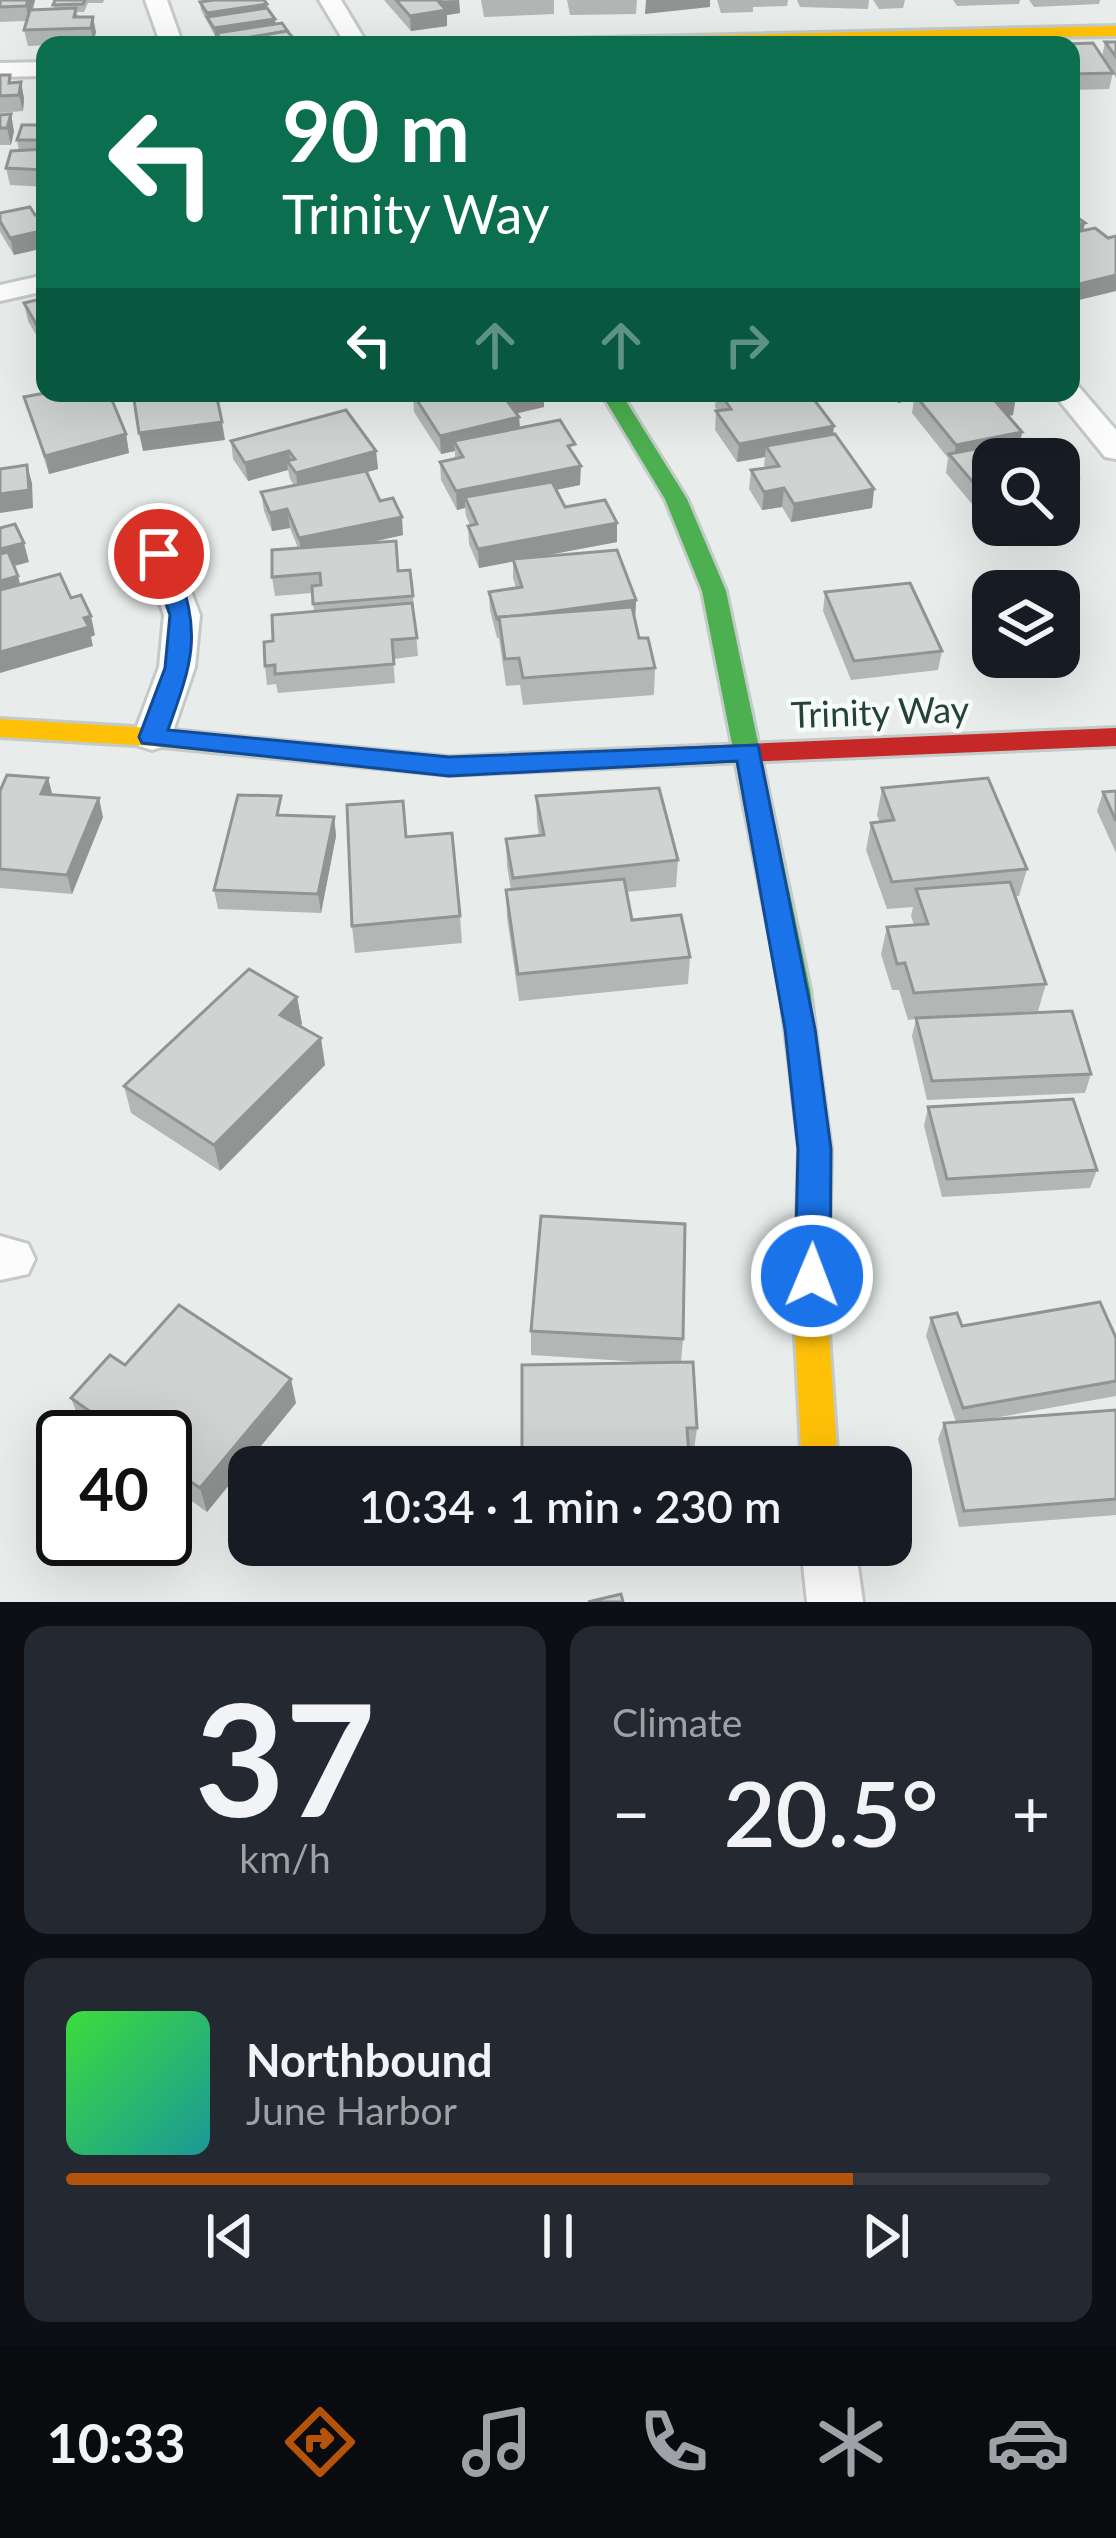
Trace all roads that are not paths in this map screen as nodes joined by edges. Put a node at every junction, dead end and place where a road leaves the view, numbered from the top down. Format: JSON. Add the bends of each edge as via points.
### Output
{"nodes":[{"id":1,"x":156,"y":0,"type":"edge"},
{"id":2,"x":330,"y":0,"type":"edge"},
{"id":3,"x":1116,"y":31,"type":"edge"},
{"id":4,"x":169,"y":36,"type":"edge"},
{"id":5,"x":352,"y":36,"type":"edge"},
{"id":6,"x":946,"y":36,"type":"edge"},
{"id":7,"x":36,"y":69,"type":"edge"},
{"id":8,"x":0,"y":70,"type":"edge"},
{"id":9,"x":36,"y":285,"type":"edge"},
{"id":10,"x":0,"y":292,"type":"edge"},
{"id":11,"x":617,"y":402,"type":"edge"},
{"id":12,"x":1079,"y":402,"type":"edge"},
{"id":13,"x":1105,"y":422,"type":"edge"},
{"id":14,"x":1116,"y":450,"type":"edge"},
{"id":15,"x":148,"y":524,"type":"dead end"},
{"id":16,"x":0,"y":728,"type":"edge"},
{"id":17,"x":152,"y":737,"type":"junction"},
{"id":18,"x":1116,"y":737,"type":"edge"},
{"id":19,"x":748,"y":751,"type":"junction"},
{"id":20,"x":819,"y":1446,"type":"edge"},
{"id":21,"x":831,"y":1566,"type":"edge"},
{"id":22,"x":835,"y":1602,"type":"edge"}],
"edges":[{"from":1,"to":4,"type":"street"},
{"from":2,"to":5,"type":"street"},
{"from":3,"to":6,"type":"street"},
{"from":7,"to":8,"type":"street"},
{"from":9,"to":10,"type":"street"},
{"from":11,"to":19,"type":"street","via":[[676,499],[714,591]]},
{"from":12,"to":13,"type":"street"},
{"from":13,"to":14,"type":"street"},
{"from":15,"to":17,"type":"street","via":[[182,615],[178,668]]},
{"from":16,"to":17,"type":"street","name":"Trinity Way"},
{"from":17,"to":19,"type":"street","name":"Trinity Way","via":[[449,766]]},
{"from":18,"to":19,"type":"street","name":"Trinity Way"},
{"from":19,"to":20,"type":"street","via":[[795,988],[814,1149]]},
{"from":21,"to":22,"type":"street"}]}
